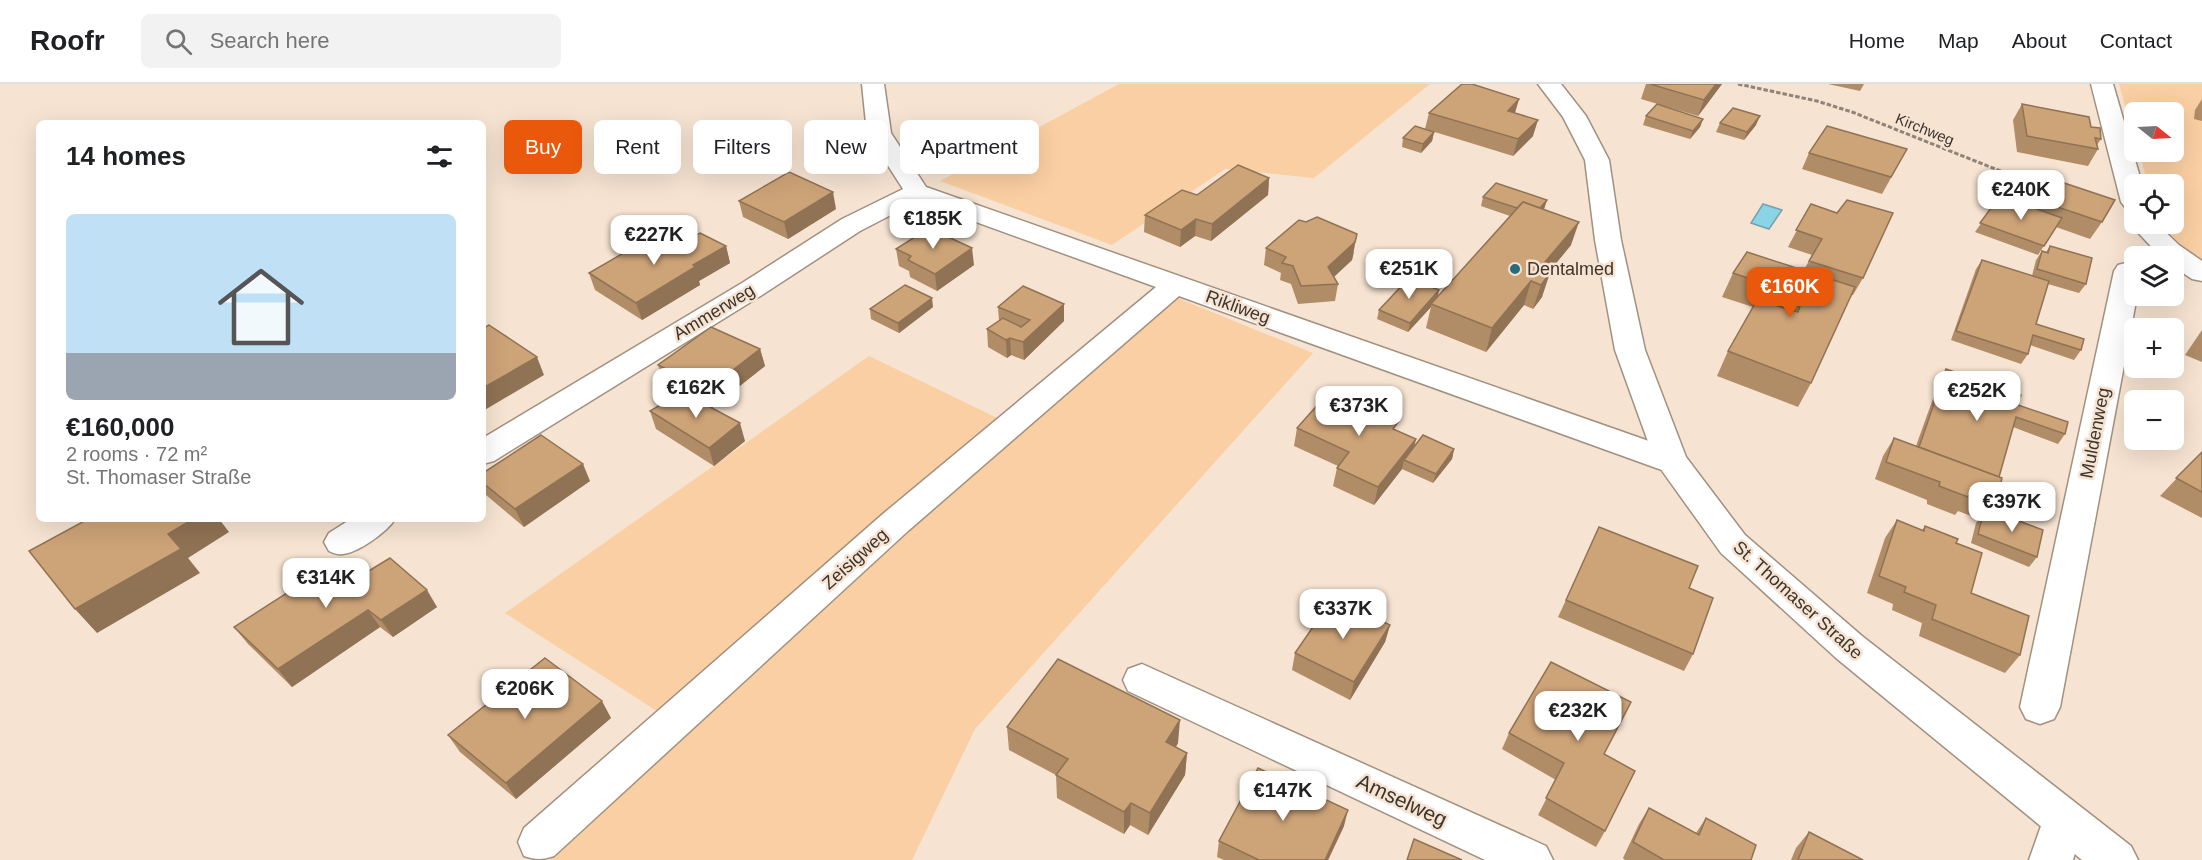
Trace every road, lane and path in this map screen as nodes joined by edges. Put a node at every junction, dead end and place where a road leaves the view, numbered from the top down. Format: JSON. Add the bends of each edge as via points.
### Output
{"nodes":[{"id":1,"x":873,"y":84,"type":"edge"},
{"id":2,"x":1549,"y":84,"type":"edge"},
{"id":3,"x":1738,"y":84,"type":"edge"},
{"id":4,"x":2102,"y":84,"type":"edge"},
{"id":5,"x":2126,"y":174,"type":"edge"},
{"id":6,"x":2023,"y":181,"type":"edge"},
{"id":7,"x":917,"y":192,"type":"junction"},
{"id":8,"x":2150,"y":234,"type":"edge"},
{"id":9,"x":2161,"y":246,"type":"edge"},
{"id":10,"x":2184,"y":263,"type":"edge"},
{"id":11,"x":2202,"y":273,"type":"edge"},
{"id":12,"x":1176,"y":284,"type":"junction"},
{"id":13,"x":2124,"y":291,"type":"edge"},
{"id":14,"x":486,"y":451,"type":"edge"},
{"id":15,"x":1671,"y":461,"type":"junction"},
{"id":16,"x":373,"y":522,"type":"edge"},
{"id":17,"x":341,"y":542,"type":"dead end"},
{"id":18,"x":1142,"y":680,"type":"dead end"},
{"id":19,"x":2040,"y":707,"type":"dead end"},
{"id":20,"x":2063,"y":820,"type":"junction"},
{"id":21,"x":539,"y":842,"type":"dead end"},
{"id":22,"x":1532,"y":860,"type":"edge"},
{"id":23,"x":2051,"y":860,"type":"edge"},
{"id":24,"x":2116,"y":860,"type":"edge"}],
"edges":[{"from":1,"to":7,"type":"street","via":[[879,133]]},
{"from":2,"to":15,"type":"street","name":"St. Thomaser Straße","via":[[1574,116],[1597,160],[1630,350]]},
{"from":3,"to":6,"type":"path","name":"Kirchweg","via":[[1826,103]]},
{"from":4,"to":5,"type":"street"},
{"from":7,"to":12,"type":"street","name":"Rikliweg"},
{"from":7,"to":14,"type":"street","name":"Ammerweg","via":[[851,225]]},
{"from":8,"to":9,"type":"street"},
{"from":10,"to":11,"type":"street"},
{"from":12,"to":15,"type":"street","name":"Rikliweg"},
{"from":12,"to":21,"type":"street","name":"Zeisigweg","via":[[896,522]]},
{"from":13,"to":19,"type":"street","name":"Muldenweg"},
{"from":15,"to":20,"type":"street","name":"St. Thomaser Straße","via":[[1733,544],[1850,647]]},
{"from":16,"to":17,"type":"street"},
{"from":18,"to":22,"type":"street","name":"Amselweg"},
{"from":20,"to":23,"type":"street"},
{"from":20,"to":24,"type":"street","name":"St. Thomaser Straße"}]}
